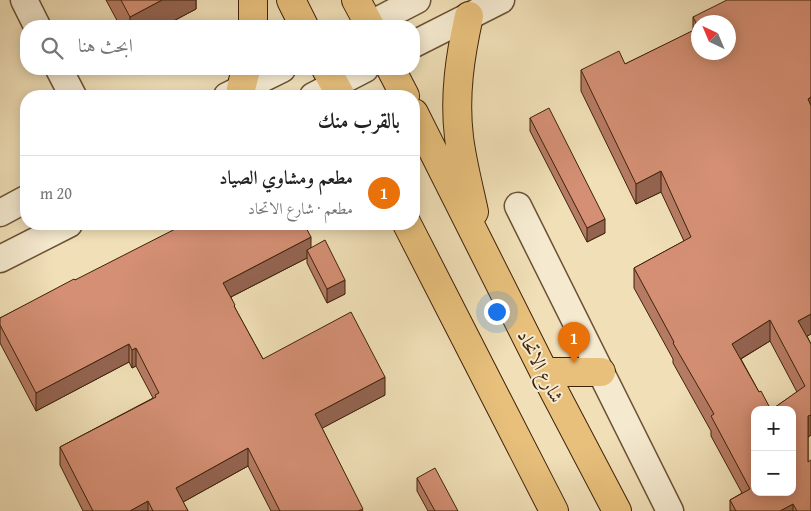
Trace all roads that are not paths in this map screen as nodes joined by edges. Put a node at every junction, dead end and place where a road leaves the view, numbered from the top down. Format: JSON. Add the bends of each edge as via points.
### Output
{"nodes":[{"id":1,"x":24,"y":0,"type":"edge"},
{"id":2,"x":253,"y":0,"type":"edge"},
{"id":3,"x":290,"y":0,"type":"edge"},
{"id":4,"x":356,"y":0,"type":"edge"},
{"id":5,"x":417,"y":0,"type":"edge"},
{"id":6,"x":501,"y":0,"type":"edge"},
{"id":7,"x":470,"y":16,"type":"junction"},
{"id":8,"x":34,"y":20,"type":"edge"},
{"id":9,"x":252,"y":20,"type":"edge"},
{"id":10,"x":301,"y":20,"type":"edge"},
{"id":11,"x":366,"y":20,"type":"edge"},
{"id":12,"x":380,"y":20,"type":"edge"},
{"id":13,"x":420,"y":41,"type":"edge"},
{"id":14,"x":62,"y":75,"type":"edge"},
{"id":15,"x":266,"y":75,"type":"edge"},
{"id":16,"x":352,"y":75,"type":"edge"},
{"id":17,"x":394,"y":75,"type":"edge"},
{"id":18,"x":238,"y":85,"type":"edge"},
{"id":19,"x":328,"y":86,"type":"edge"},
{"id":20,"x":69,"y":90,"type":"edge"},
{"id":21,"x":402,"y":90,"type":"edge"},
{"id":22,"x":420,"y":126,"type":"edge"},
{"id":23,"x":20,"y":202,"type":"edge"},
{"id":24,"x":518,"y":206,"type":"dead end"},
{"id":25,"x":0,"y":213,"type":"edge"},
{"id":26,"x":57,"y":230,"type":"edge"},
{"id":27,"x":410,"y":230,"type":"edge"},
{"id":28,"x":480,"y":246,"type":"junction"},
{"id":29,"x":0,"y":259,"type":"edge"},
{"id":30,"x":544,"y":372,"type":"junction"},
{"id":31,"x":601,"y":372,"type":"junction"},
{"id":32,"x":554,"y":511,"type":"edge"},
{"id":33,"x":617,"y":511,"type":"edge"},
{"id":34,"x":670,"y":511,"type":"edge"}],
"edges":[{"from":1,"to":8,"type":"street"},
{"from":2,"to":9,"type":"main road"},
{"from":3,"to":10,"type":"main road"},
{"from":4,"to":11,"type":"main road"},
{"from":5,"to":12,"type":"street"},
{"from":6,"to":7,"type":"street"},
{"from":7,"to":13,"type":"street"},
{"from":7,"to":28,"type":"main road","via":[[460,54],[457,116]]},
{"from":14,"to":20,"type":"street"},
{"from":15,"to":18,"type":"street"},
{"from":16,"to":19,"type":"street"},
{"from":17,"to":21,"type":"main road"},
{"from":22,"to":28,"type":"main road","name":"شارع الاتحاد"},
{"from":23,"to":25,"type":"street"},
{"from":24,"to":31,"type":"street"},
{"from":26,"to":29,"type":"street"},
{"from":27,"to":32,"type":"main road"},
{"from":28,"to":30,"type":"main road","name":"شارع الاتحاد"},
{"from":30,"to":31,"type":"main road"},
{"from":30,"to":33,"type":"main road","name":"شارع الاتحاد"},
{"from":31,"to":34,"type":"street"}]}
